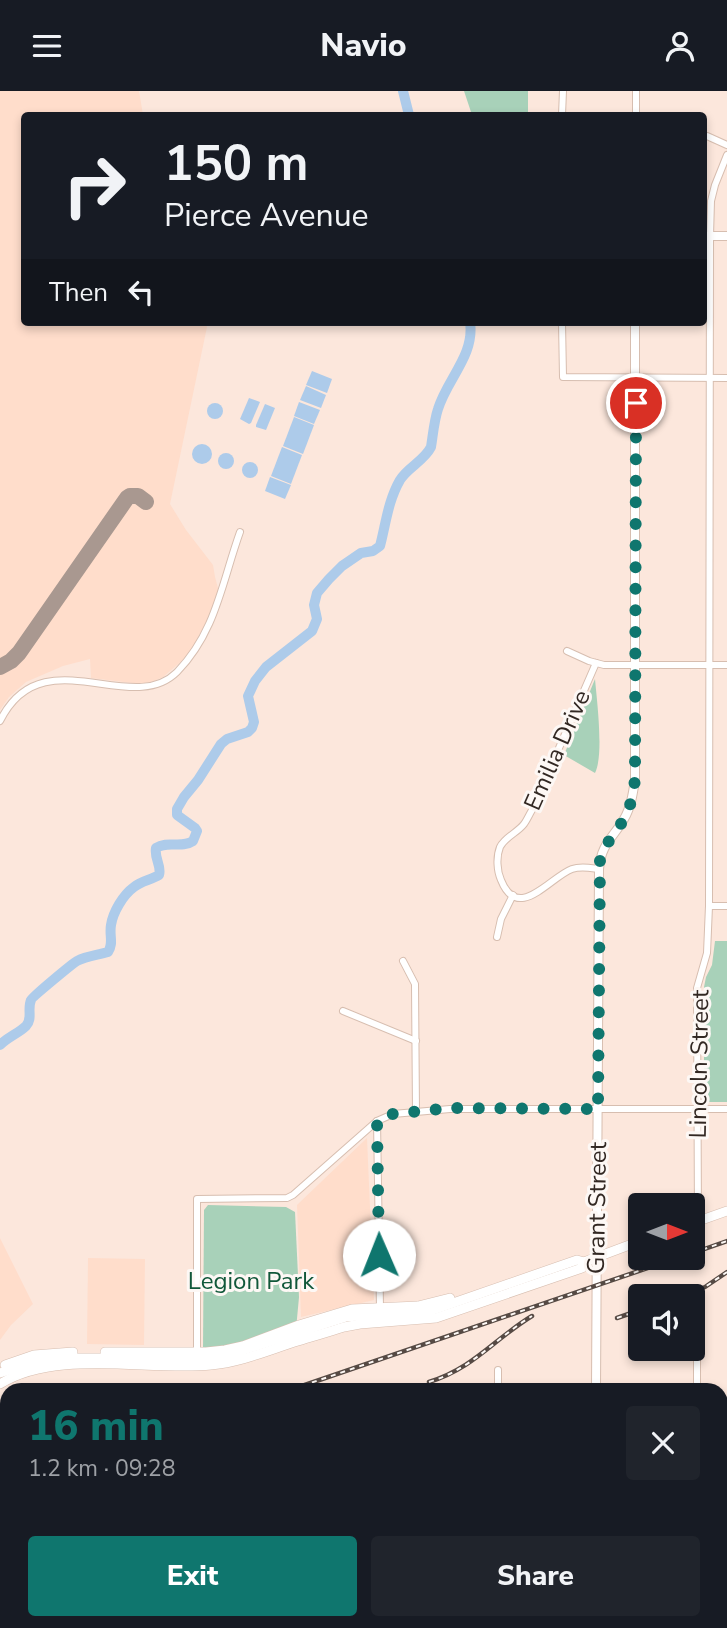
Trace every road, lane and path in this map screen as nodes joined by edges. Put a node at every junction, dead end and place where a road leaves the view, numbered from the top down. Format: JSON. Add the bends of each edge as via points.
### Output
{"nodes":[{"id":1,"x":563,"y":91,"type":"edge"},
{"id":2,"x":636,"y":91,"type":"edge"},
{"id":3,"x":562,"y":112,"type":"edge"},
{"id":4,"x":636,"y":112,"type":"edge"},
{"id":5,"x":707,"y":136,"type":"edge"},
{"id":6,"x":727,"y":145,"type":"edge"},
{"id":7,"x":727,"y":155,"type":"edge"},
{"id":8,"x":707,"y":236,"type":"edge"},
{"id":9,"x":727,"y":236,"type":"edge"},
{"id":10,"x":562,"y":326,"type":"edge"},
{"id":11,"x":635,"y":326,"type":"edge"},
{"id":12,"x":636,"y":377,"type":"junction"},
{"id":13,"x":710,"y":378,"type":"junction"},
{"id":14,"x":727,"y":378,"type":"edge"},
{"id":15,"x":240,"y":532,"type":"dead end"},
{"id":16,"x":567,"y":651,"type":"dead end"},
{"id":17,"x":596,"y":663,"type":"junction"},
{"id":18,"x":635,"y":665,"type":"junction"},
{"id":19,"x":709,"y":665,"type":"junction"},
{"id":20,"x":727,"y":665,"type":"edge"},
{"id":21,"x":0,"y":721,"type":"edge"},
{"id":22,"x":599,"y":869,"type":"junction"},
{"id":23,"x":513,"y":895,"type":"junction"},
{"id":24,"x":709,"y":905,"type":"junction"},
{"id":25,"x":727,"y":906,"type":"edge"},
{"id":26,"x":497,"y":937,"type":"dead end"},
{"id":27,"x":403,"y":961,"type":"dead end"},
{"id":28,"x":343,"y":1011,"type":"dead end"},
{"id":29,"x":416,"y":1041,"type":"junction"},
{"id":30,"x":698,"y":1108,"type":"junction"},
{"id":31,"x":598,"y":1109,"type":"junction"},
{"id":32,"x":727,"y":1109,"type":"edge"},
{"id":33,"x":416,"y":1112,"type":"junction"},
{"id":34,"x":377,"y":1121,"type":"junction"},
{"id":35,"x":696,"y":1193,"type":"edge"},
{"id":36,"x":727,"y":1212,"type":"edge"},
{"id":37,"x":705,"y":1219,"type":"edge"},
{"id":38,"x":628,"y":1245,"type":"edge"},
{"id":39,"x":597,"y":1257,"type":"junction"},
{"id":40,"x":584,"y":1262,"type":"junction"},
{"id":41,"x":532,"y":1276,"type":"junction"},
{"id":42,"x":380,"y":1308,"type":"junction"},
{"id":43,"x":197,"y":1352,"type":"junction"},
{"id":44,"x":697,"y":1361,"type":"edge"},
{"id":45,"x":0,"y":1367,"type":"edge"},
{"id":46,"x":498,"y":1370,"type":"dead end"},
{"id":47,"x":0,"y":1373,"type":"edge"},
{"id":48,"x":2,"y":1383,"type":"edge"},
{"id":49,"x":498,"y":1383,"type":"edge"},
{"id":50,"x":596,"y":1383,"type":"edge"},
{"id":51,"x":697,"y":1383,"type":"edge"}],
"edges":[{"from":1,"to":3,"type":"street"},
{"from":2,"to":4,"type":"street"},
{"from":5,"to":6,"type":"street"},
{"from":7,"to":8,"type":"street","name":"Lincoln Street","via":[[711,201]]},
{"from":8,"to":9,"type":"street"},
{"from":8,"to":13,"type":"street","name":"Lincoln Street"},
{"from":10,"to":12,"type":"street","via":[[563,377]]},
{"from":11,"to":12,"type":"street","name":"Grant Street"},
{"from":12,"to":13,"type":"street"},
{"from":12,"to":18,"type":"street","name":"Grant Street"},
{"from":13,"to":14,"type":"street"},
{"from":13,"to":19,"type":"street","name":"Lincoln Street"},
{"from":15,"to":21,"type":"street","via":[[215,612],[199,644],[166,680],[142,687],[63,680],[41,683],[19,695]]},
{"from":16,"to":17,"type":"street"},
{"from":17,"to":18,"type":"street"},
{"from":17,"to":23,"type":"street","name":"Emilia Drive","via":[[524,824],[499,849],[502,884]]},
{"from":18,"to":19,"type":"street"},
{"from":18,"to":22,"type":"street","name":"Grant Street","via":[[635,780],[624,819],[604,848]]},
{"from":19,"to":20,"type":"street"},
{"from":19,"to":24,"type":"street","name":"Lincoln Street"},
{"from":22,"to":23,"type":"street","via":[[571,869],[530,897]]},
{"from":22,"to":31,"type":"street","name":"Grant Street"},
{"from":23,"to":26,"type":"street"},
{"from":24,"to":25,"type":"street"},
{"from":24,"to":30,"type":"street","name":"Lincoln Street","via":[[698,988]]},
{"from":27,"to":29,"type":"street","via":[[415,984]]},
{"from":28,"to":29,"type":"street"},
{"from":29,"to":33,"type":"street"},
{"from":30,"to":31,"type":"street"},
{"from":30,"to":32,"type":"street"},
{"from":30,"to":35,"type":"street","name":"Lincoln Street"},
{"from":31,"to":33,"type":"street"},
{"from":31,"to":39,"type":"street","name":"Grant Street"},
{"from":33,"to":34,"type":"street"},
{"from":34,"to":42,"type":"street"},
{"from":34,"to":43,"type":"street","via":[[287,1198],[197,1199]]},
{"from":36,"to":37,"type":"main road"},
{"from":38,"to":39,"type":"main road"},
{"from":39,"to":40,"type":"main road"},
{"from":39,"to":50,"type":"street","name":"Grant Street"},
{"from":40,"to":41,"type":"main road","via":[[577,1259]]},
{"from":40,"to":48,"type":"main road","via":[[582,1269],[450,1314],[344,1327],[236,1361],[59,1366],[26,1372]]},
{"from":41,"to":42,"type":"main road","via":[[522,1273],[424,1305]]},
{"from":41,"to":47,"type":"main road","via":[[433,1310],[346,1317],[225,1356],[69,1358]]},
{"from":42,"to":43,"type":"main road","via":[[352,1309],[243,1346]]},
{"from":43,"to":45,"type":"main road","via":[[55,1352]]},
{"from":44,"to":51,"type":"street"},
{"from":46,"to":49,"type":"street"}]}
